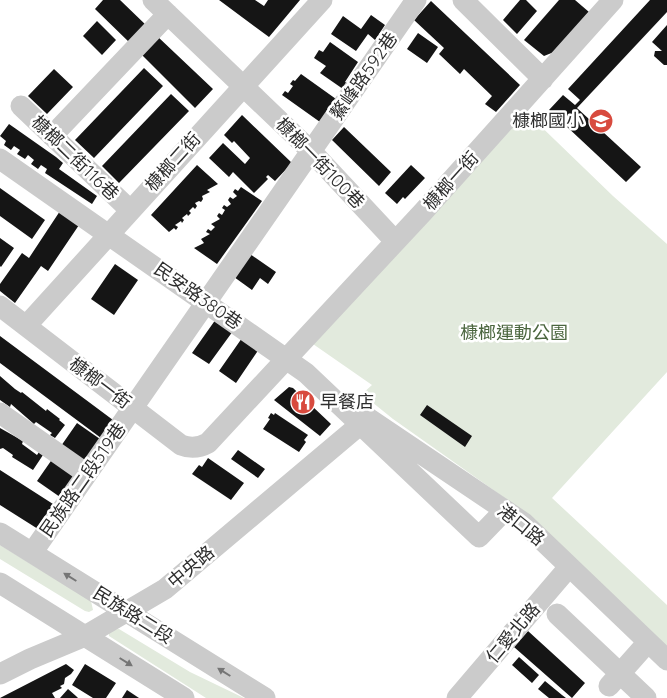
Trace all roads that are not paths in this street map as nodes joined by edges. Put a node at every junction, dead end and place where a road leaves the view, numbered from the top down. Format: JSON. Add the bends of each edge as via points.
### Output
{"nodes":[{"id":1,"x":322,"y":0,"type":"edge"},
{"id":2,"x":416,"y":0,"type":"edge"},
{"id":3,"x":463,"y":0,"type":"edge"},
{"id":4,"x":613,"y":0,"type":"edge"},
{"id":5,"x":160,"y":7,"type":"edge"},
{"id":6,"x":543,"y":79,"type":"junction"},
{"id":7,"x":243,"y":86,"type":"junction"},
{"id":8,"x":21,"y":106,"type":"dead end"},
{"id":9,"x":52,"y":136,"type":"junction"},
{"id":10,"x":311,"y":151,"type":"junction"},
{"id":11,"x":0,"y":159,"type":"edge"},
{"id":12,"x":130,"y":210,"type":"junction"},
{"id":13,"x":109,"y":234,"type":"junction"},
{"id":14,"x":395,"y":241,"type":"junction"},
{"id":15,"x":206,"y":302,"type":"junction"},
{"id":16,"x":0,"y":306,"type":"edge"},
{"id":17,"x":26,"y":326,"type":"junction"},
{"id":18,"x":286,"y":358,"type":"junction"},
{"id":19,"x":133,"y":408,"type":"junction"},
{"id":20,"x":0,"y":413,"type":"edge"},
{"id":21,"x":360,"y":424,"type":"junction"},
{"id":22,"x":87,"y":474,"type":"junction"},
{"id":23,"x":505,"y":510,"type":"junction"},
{"id":24,"x":0,"y":533,"type":"edge"},
{"id":25,"x":32,"y":553,"type":"junction"},
{"id":26,"x":569,"y":567,"type":"junction"},
{"id":27,"x":0,"y":583,"type":"edge"},
{"id":28,"x":126,"y":612,"type":"junction"},
{"id":29,"x":557,"y":614,"type":"dead end"},
{"id":30,"x":84,"y":636,"type":"junction"},
{"id":31,"x":648,"y":642,"type":"junction"},
{"id":32,"x":667,"y":660,"type":"edge"},
{"id":33,"x":0,"y":674,"type":"edge"},
{"id":34,"x":615,"y":680,"type":"junction"},
{"id":35,"x":184,"y":698,"type":"edge"},
{"id":36,"x":266,"y":698,"type":"edge"},
{"id":37,"x":457,"y":698,"type":"edge"},
{"id":38,"x":646,"y":698,"type":"edge"}],
"edges":[{"from":1,"to":7,"type":"street","name":"槺榔二街"},
{"from":2,"to":10,"type":"street","name":"鰲峰路592巷"},
{"from":3,"to":6,"type":"street"},
{"from":4,"to":6,"type":"street","name":"槺榔一街"},
{"from":5,"to":7,"type":"street","name":"槺榔一街100巷"},
{"from":5,"to":9,"type":"street"},
{"from":6,"to":14,"type":"street","name":"槺榔一街"},
{"from":7,"to":10,"type":"street","name":"槺榔一街100巷"},
{"from":7,"to":12,"type":"street","name":"槺榔二街"},
{"from":8,"to":9,"type":"street","name":"槺榔二街116巷"},
{"from":9,"to":12,"type":"street","name":"槺榔二街116巷"},
{"from":10,"to":14,"type":"street","name":"槺榔一街100巷"},
{"from":10,"to":15,"type":"street","name":"鰲峰路592巷"},
{"from":11,"to":13,"type":"street","name":"槺榔二街116巷"},
{"from":12,"to":13,"type":"street","name":"槺榔二街"},
{"from":13,"to":15,"type":"street","name":"民安路380巷"},
{"from":13,"to":17,"type":"street","name":"槺榔二街"},
{"from":14,"to":18,"type":"street","name":"槺榔一街"},
{"from":15,"to":18,"type":"street","name":"民安路380巷"},
{"from":15,"to":19,"type":"street","name":"民族路二段519巷"},
{"from":16,"to":17,"type":"street","name":"槺榔一街"},
{"from":17,"to":19,"type":"street","name":"槺榔一街"},
{"from":18,"to":19,"type":"street","name":"槺榔一街","via":[[202,446],[181,445]]},
{"from":18,"to":21,"type":"street"},
{"from":19,"to":22,"type":"street","name":"民族路二段519巷"},
{"from":20,"to":22,"type":"street"},
{"from":21,"to":23,"type":"street","name":"港口路","via":[[368,418]]},
{"from":21,"to":23,"type":"street","via":[[479,537]]},
{"from":21,"to":28,"type":"street","name":"中央路","via":[[165,589]]},
{"from":22,"to":25,"type":"street","name":"民族路二段519巷"},
{"from":23,"to":26,"type":"street","name":"港口路","via":[[524,523]]},
{"from":24,"to":25,"type":"street","name":"民族路二段"},
{"from":28,"to":25,"type":"street","name":"民族路二段","one_way":true},
{"from":26,"to":31,"type":"street","name":"港口路"},
{"from":26,"to":37,"type":"street","name":"仁愛北路"},
{"from":27,"to":30,"type":"street"},
{"from":28,"to":30,"type":"street","name":"中央路"},
{"from":36,"to":28,"type":"street","name":"民族路二段","one_way":true},
{"from":29,"to":34,"type":"street"},
{"from":30,"to":33,"type":"street","name":"中央路"},
{"from":30,"to":35,"type":"street","one_way":true},
{"from":31,"to":32,"type":"street","name":"港口路"},
{"from":31,"to":34,"type":"street"},
{"from":34,"to":38,"type":"street"}]}
